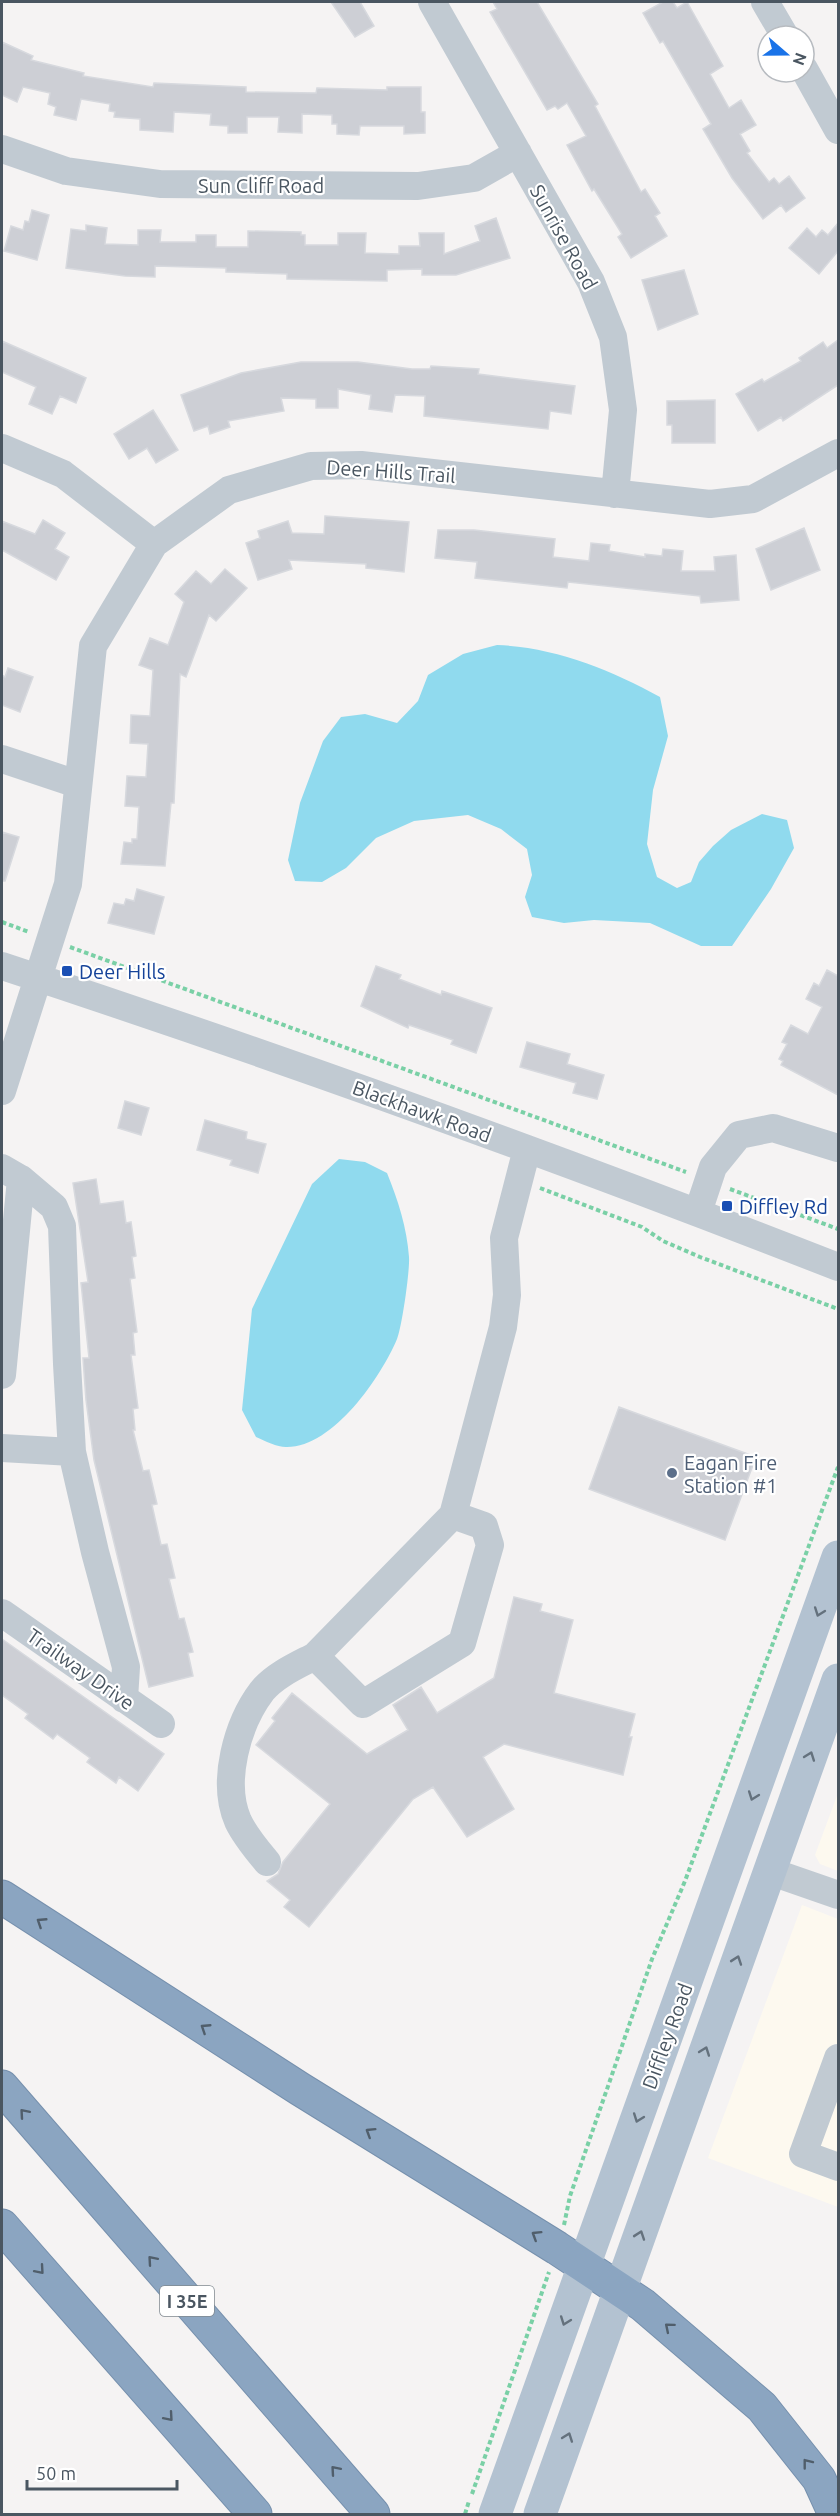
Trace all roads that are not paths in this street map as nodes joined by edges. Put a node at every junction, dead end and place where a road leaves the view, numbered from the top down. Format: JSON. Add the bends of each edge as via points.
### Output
{"nodes":[{"id":1,"x":432,"y":2,"type":"edge"},
{"id":2,"x":765,"y":2,"type":"edge"},
{"id":3,"x":778,"y":24,"type":"edge"},
{"id":4,"x":812,"y":84,"type":"edge"},
{"id":5,"x":838,"y":130,"type":"edge"},
{"id":6,"x":2,"y":149,"type":"edge"},
{"id":7,"x":518,"y":153,"type":"junction"},
{"id":8,"x":2,"y":447,"type":"edge"},
{"id":9,"x":838,"y":453,"type":"edge"},
{"id":10,"x":615,"y":494,"type":"junction"},
{"id":11,"x":154,"y":544,"type":"junction"},
{"id":12,"x":2,"y":759,"type":"edge"},
{"id":13,"x":77,"y":784,"type":"junction"},
{"id":14,"x":2,"y":966,"type":"edge"},
{"id":15,"x":39,"y":978,"type":"junction"},
{"id":16,"x":2,"y":1091,"type":"edge"},
{"id":17,"x":838,"y":1148,"type":"edge"},
{"id":18,"x":526,"y":1149,"type":"junction"},
{"id":19,"x":11,"y":1173,"type":"edge"},
{"id":20,"x":698,"y":1212,"type":"junction"},
{"id":21,"x":838,"y":1267,"type":"edge"},
{"id":22,"x":2,"y":1376,"type":"edge"},
{"id":23,"x":2,"y":1448,"type":"edge"},
{"id":24,"x":72,"y":1452,"type":"junction"},
{"id":25,"x":453,"y":1515,"type":"junction"},
{"id":26,"x":838,"y":1557,"type":"edge"},
{"id":27,"x":2,"y":1613,"type":"edge"},
{"id":28,"x":315,"y":1656,"type":"junction"},
{"id":29,"x":838,"y":1680,"type":"edge"},
{"id":30,"x":124,"y":1699,"type":"junction"},
{"id":31,"x":161,"y":1725,"type":"dead end"},
{"id":32,"x":267,"y":1863,"type":"dead end"},
{"id":33,"x":769,"y":1871,"type":"junction"},
{"id":34,"x":838,"y":1895,"type":"edge"},
{"id":35,"x":2,"y":1897,"type":"edge"},
{"id":36,"x":838,"y":2058,"type":"edge"},
{"id":37,"x":2,"y":2087,"type":"edge"},
{"id":38,"x":838,"y":2167,"type":"edge"},
{"id":39,"x":2,"y":2226,"type":"edge"},
{"id":40,"x":585,"y":2266,"type":"junction"},
{"id":41,"x":621,"y":2290,"type":"junction"},
{"id":42,"x":255,"y":2514,"type":"edge"},
{"id":43,"x":373,"y":2514,"type":"edge"},
{"id":44,"x":495,"y":2514,"type":"edge"},
{"id":45,"x":540,"y":2514,"type":"edge"},
{"id":46,"x":834,"y":2514,"type":"edge"}],
"edges":[{"from":1,"to":7,"type":"street","name":"Sunrise Road"},
{"from":2,"to":3,"type":"street"},
{"from":4,"to":5,"type":"street"},
{"from":6,"to":7,"type":"street","name":"Sun Cliff Road","via":[[66,171],[159,184],[407,186],[474,178]]},
{"from":7,"to":10,"type":"street","name":"Sunrise Road","via":[[591,282],[613,337],[623,410]]},
{"from":8,"to":11,"type":"street","via":[[63,474]]},
{"from":9,"to":10,"type":"street","name":"Deer Hills Trail","via":[[753,499],[710,504]]},
{"from":10,"to":11,"type":"street","name":"Deer Hills Trail","via":[[361,465],[311,466],[229,490]]},
{"from":11,"to":13,"type":"street","name":"Deer Hills Trail","via":[[93,646]]},
{"from":12,"to":13,"type":"street"},
{"from":13,"to":15,"type":"street","name":"Deer Hills Trail","via":[[68,884]]},
{"from":14,"to":15,"type":"street","name":"Blackhawk Road"},
{"from":15,"to":16,"type":"street"},
{"from":15,"to":18,"type":"street","name":"Blackhawk Road"},
{"from":17,"to":20,"type":"street","via":[[773,1128],[739,1135],[713,1167]]},
{"from":18,"to":20,"type":"street","name":"Blackhawk Road"},
{"from":18,"to":25,"type":"street","via":[[504,1238],[507,1295],[503,1327]]},
{"from":19,"to":22,"type":"street"},
{"from":19,"to":24,"type":"street","via":[[54,1207],[62,1226]]},
{"from":20,"to":21,"type":"street","name":"Blackhawk Road"},
{"from":23,"to":24,"type":"street"},
{"from":24,"to":30,"type":"street","via":[[94,1552],[126,1667]]},
{"from":25,"to":28,"type":"street"},
{"from":25,"to":28,"type":"street","via":[[484,1526],[490,1545],[462,1643],[363,1704]]},
{"from":26,"to":40,"type":"main road","name":"Diffley Road","one_way":true},
{"from":27,"to":30,"type":"street","name":"Trailway Drive"},
{"from":28,"to":32,"type":"street","via":[[263,1690],[244,1722],[234,1760],[230,1788],[238,1821]]},
{"from":33,"to":29,"type":"main road","name":"Diffley Road","one_way":true},
{"from":30,"to":31,"type":"street","name":"Trailway Drive"},
{"from":33,"to":34,"type":"street"},
{"from":41,"to":33,"type":"main road","name":"Diffley Road","one_way":true},
{"from":40,"to":35,"type":"highway","one_way":true},
{"from":36,"to":38,"type":"street","via":[[803,2154]]},
{"from":43,"to":37,"type":"highway","number":"I 35E","one_way":true},
{"from":39,"to":42,"type":"highway","one_way":true},
{"from":40,"to":41,"type":"highway"},
{"from":40,"to":44,"type":"main road","name":"Diffley Road","one_way":true},
{"from":45,"to":41,"type":"main road","name":"Diffley Road","one_way":true},
{"from":46,"to":41,"type":"highway","one_way":true,"via":[[819,2479],[762,2407]]}]}
